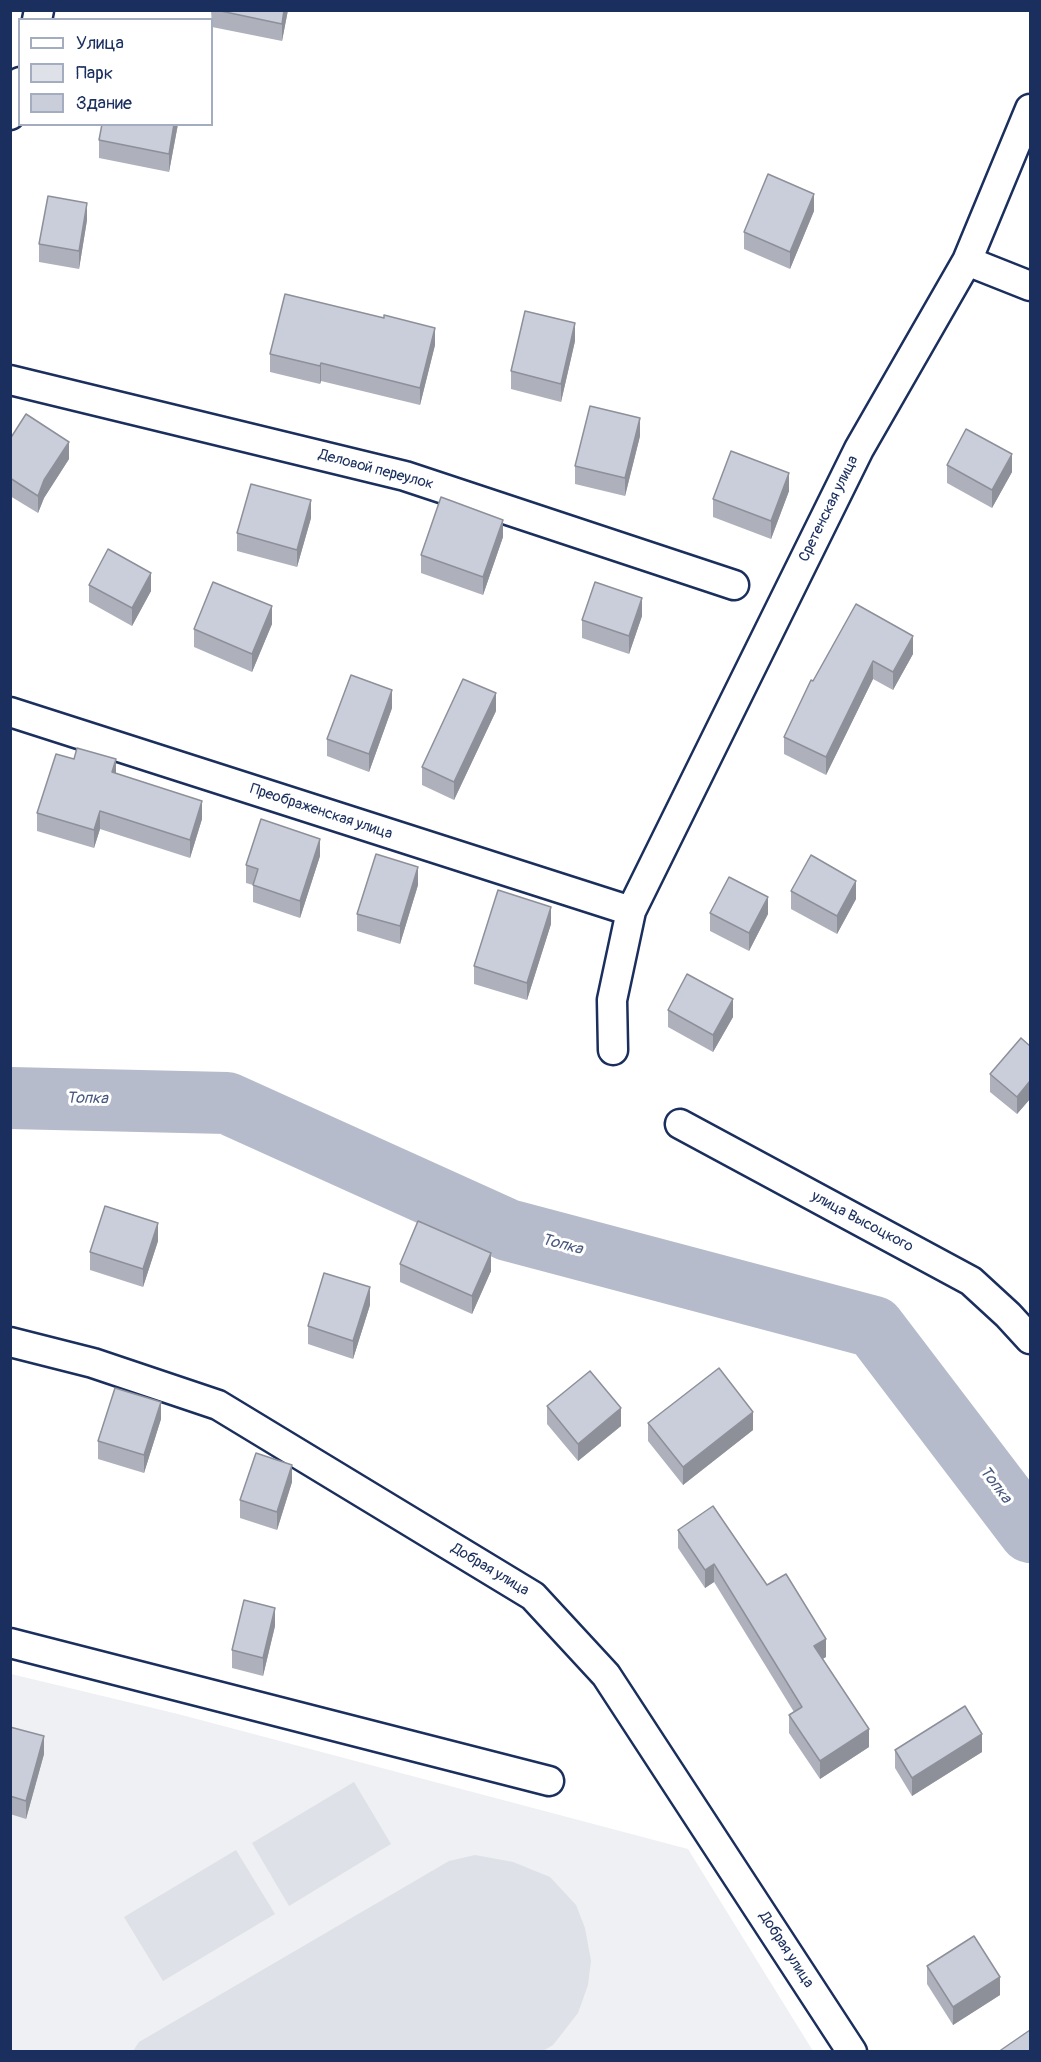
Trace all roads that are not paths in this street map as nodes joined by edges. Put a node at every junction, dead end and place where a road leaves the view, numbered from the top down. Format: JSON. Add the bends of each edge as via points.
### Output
{"nodes":[{"id":1,"x":18,"y":89,"type":"edge"},
{"id":2,"x":1030,"y":109,"type":"edge"},
{"id":3,"x":10,"y":115,"type":"edge"},
{"id":4,"x":967,"y":261,"type":"junction"},
{"id":5,"x":1030,"y":286,"type":"edge"},
{"id":6,"x":10,"y":380,"type":"edge"},
{"id":7,"x":734,"y":585,"type":"dead end"},
{"id":8,"x":10,"y":712,"type":"edge"},
{"id":9,"x":631,"y":911,"type":"junction"},
{"id":10,"x":614,"y":1050,"type":"dead end"},
{"id":11,"x":680,"y":1124,"type":"dead end"},
{"id":12,"x":1030,"y":1339,"type":"edge"},
{"id":13,"x":10,"y":1342,"type":"edge"},
{"id":14,"x":10,"y":1643,"type":"edge"},
{"id":15,"x":549,"y":1781,"type":"dead end"},
{"id":16,"x":852,"y":2052,"type":"edge"}],
"edges":[{"from":1,"to":3,"type":"street"},
{"from":2,"to":4,"type":"street","name":"Сретенская улица"},
{"from":4,"to":5,"type":"street"},
{"from":4,"to":9,"type":"street","name":"Сретенская улица","via":[[859,449]]},
{"from":6,"to":7,"type":"street","name":"Деловой переулок","via":[[405,476]]},
{"from":8,"to":9,"type":"street","name":"Преображенская улица"},
{"from":9,"to":10,"type":"street","name":"Сретенская улица","via":[[612,1000]]},
{"from":11,"to":12,"type":"street","name":"улица Высоцкого","via":[[971,1281]]},
{"from":13,"to":16,"type":"street","name":"Добрая улица","via":[[93,1363],[218,1405],[532,1596],[606,1675]]},
{"from":14,"to":15,"type":"street"}]}
